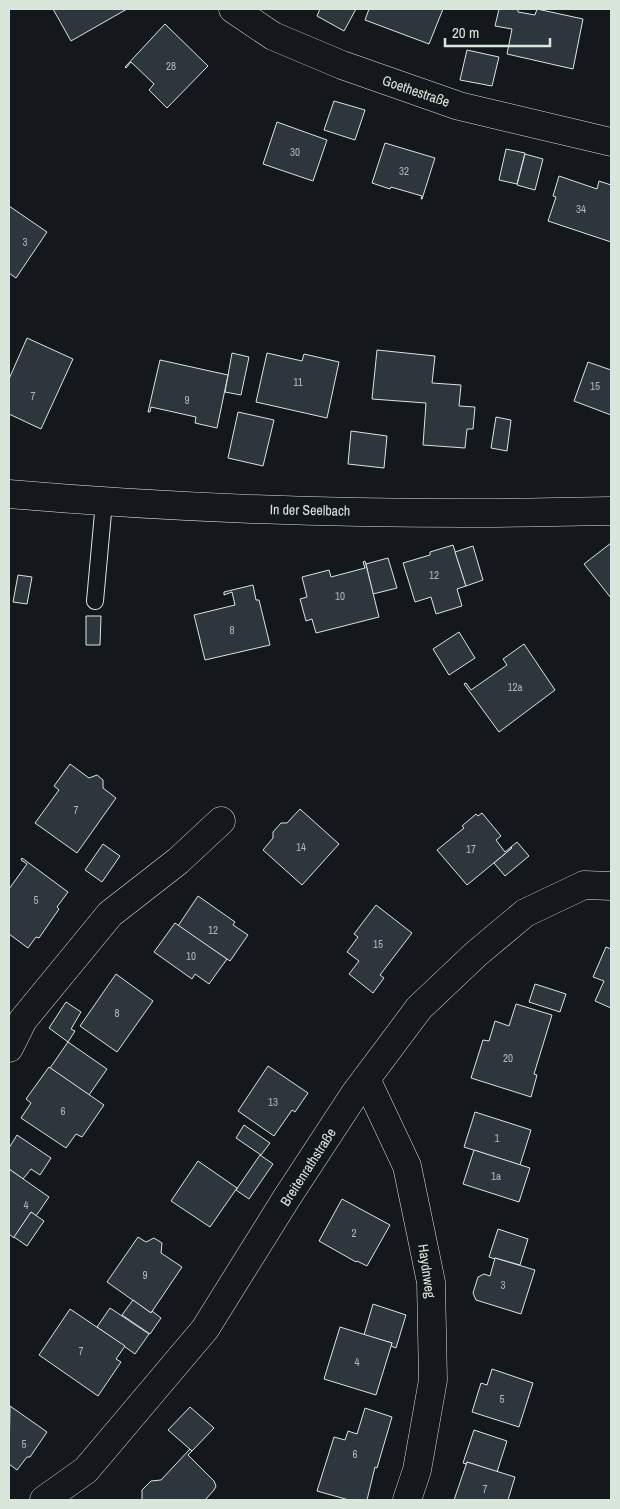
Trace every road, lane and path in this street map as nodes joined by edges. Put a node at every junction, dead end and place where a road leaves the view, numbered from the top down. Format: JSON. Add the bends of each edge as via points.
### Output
{"nodes":[{"id":1,"x":233,"y":9,"type":"edge"},
{"id":2,"x":611,"y":142,"type":"edge"},
{"id":3,"x":9,"y":494,"type":"edge"},
{"id":4,"x":104,"y":502,"type":"junction"},
{"id":5,"x":611,"y":511,"type":"edge"},
{"id":6,"x":95,"y":601,"type":"dead end"},
{"id":7,"x":221,"y":821,"type":"dead end"},
{"id":8,"x":611,"y":886,"type":"edge"},
{"id":9,"x":9,"y":1048,"type":"edge"},
{"id":10,"x":366,"y":1079,"type":"junction"},
{"id":11,"x":44,"y":1500,"type":"edge"},
{"id":12,"x":407,"y":1500,"type":"edge"}],
"edges":[{"from":1,"to":2,"type":"street","name":"Goethestraße","via":[[273,36],[342,65],[459,106]]},
{"from":3,"to":4,"type":"street","name":"In der Seelbach"},
{"from":4,"to":5,"type":"street","name":"In der Seelbach","via":[[454,513]]},
{"from":4,"to":6,"type":"lane"},
{"from":7,"to":9,"type":"street","via":[[178,861],[110,914],[23,1020]]},
{"from":8,"to":10,"type":"street","name":"Breitenrathstraße","via":[[584,885],[525,913],[419,1008]]},
{"from":10,"to":11,"type":"street","name":"Breitenrathstraße","via":[[205,1329],[86,1470]]},
{"from":10,"to":12,"type":"street","name":"Haydnweg","via":[[407,1166],[431,1282],[433,1380],[417,1470]]}]}
